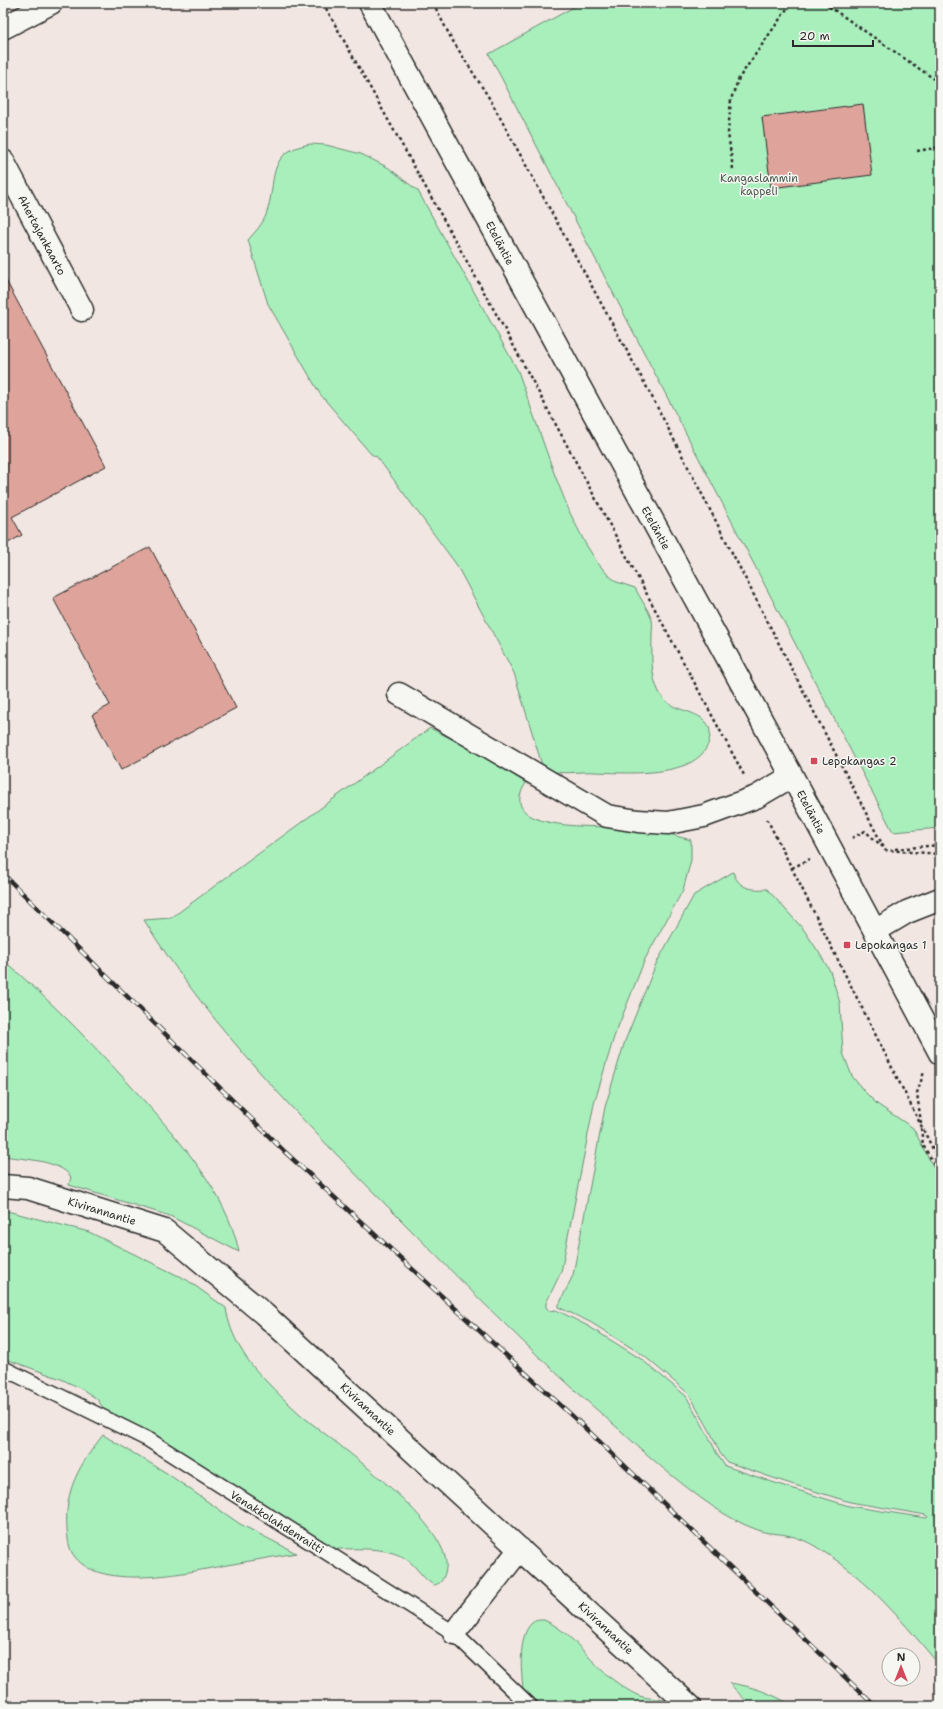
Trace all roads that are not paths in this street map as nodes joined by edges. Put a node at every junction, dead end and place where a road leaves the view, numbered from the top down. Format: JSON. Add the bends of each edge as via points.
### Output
{"nodes":[{"id":1,"x":51,"y":3,"type":"edge"},
{"id":2,"x":370,"y":3,"type":"edge"},
{"id":3,"x":3,"y":28,"type":"edge"},
{"id":4,"x":3,"y":161,"type":"edge"},
{"id":5,"x":82,"y":310,"type":"dead end"},
{"id":6,"x":399,"y":694,"type":"dead end"},
{"id":7,"x":792,"y":776,"type":"junction"},
{"id":8,"x":940,"y":899,"type":"edge"},
{"id":9,"x":875,"y":930,"type":"junction"},
{"id":10,"x":939,"y":1051,"type":"edge"},
{"id":11,"x":3,"y":1186,"type":"edge"},
{"id":12,"x":3,"y":1368,"type":"edge"},
{"id":13,"x":520,"y":1549,"type":"junction"},
{"id":14,"x":454,"y":1633,"type":"junction"},
{"id":15,"x":530,"y":1706,"type":"edge"},
{"id":16,"x":690,"y":1706,"type":"edge"}],
"edges":[{"from":1,"to":3,"type":"street"},
{"from":2,"to":7,"type":"street","name":"Eteläntie"},
{"from":4,"to":5,"type":"street","name":"Ahertajankaarto"},
{"from":6,"to":7,"type":"street","via":[[607,816],[668,823],[704,816],[756,797]]},
{"from":7,"to":9,"type":"street","name":"Eteläntie"},
{"from":8,"to":9,"type":"street","via":[[907,912]]},
{"from":9,"to":10,"type":"street","name":"Eteläntie"},
{"from":11,"to":13,"type":"street","name":"Kivirannantie","via":[[28,1188],[165,1231],[264,1314]]},
{"from":12,"to":14,"type":"lane","name":"Venakkolahdenraitti","via":[[149,1440]]},
{"from":13,"to":14,"type":"street"},
{"from":13,"to":16,"type":"street","name":"Kivirannantie"},
{"from":14,"to":15,"type":"lane","name":"Venakkolahdenraitti"}]}
